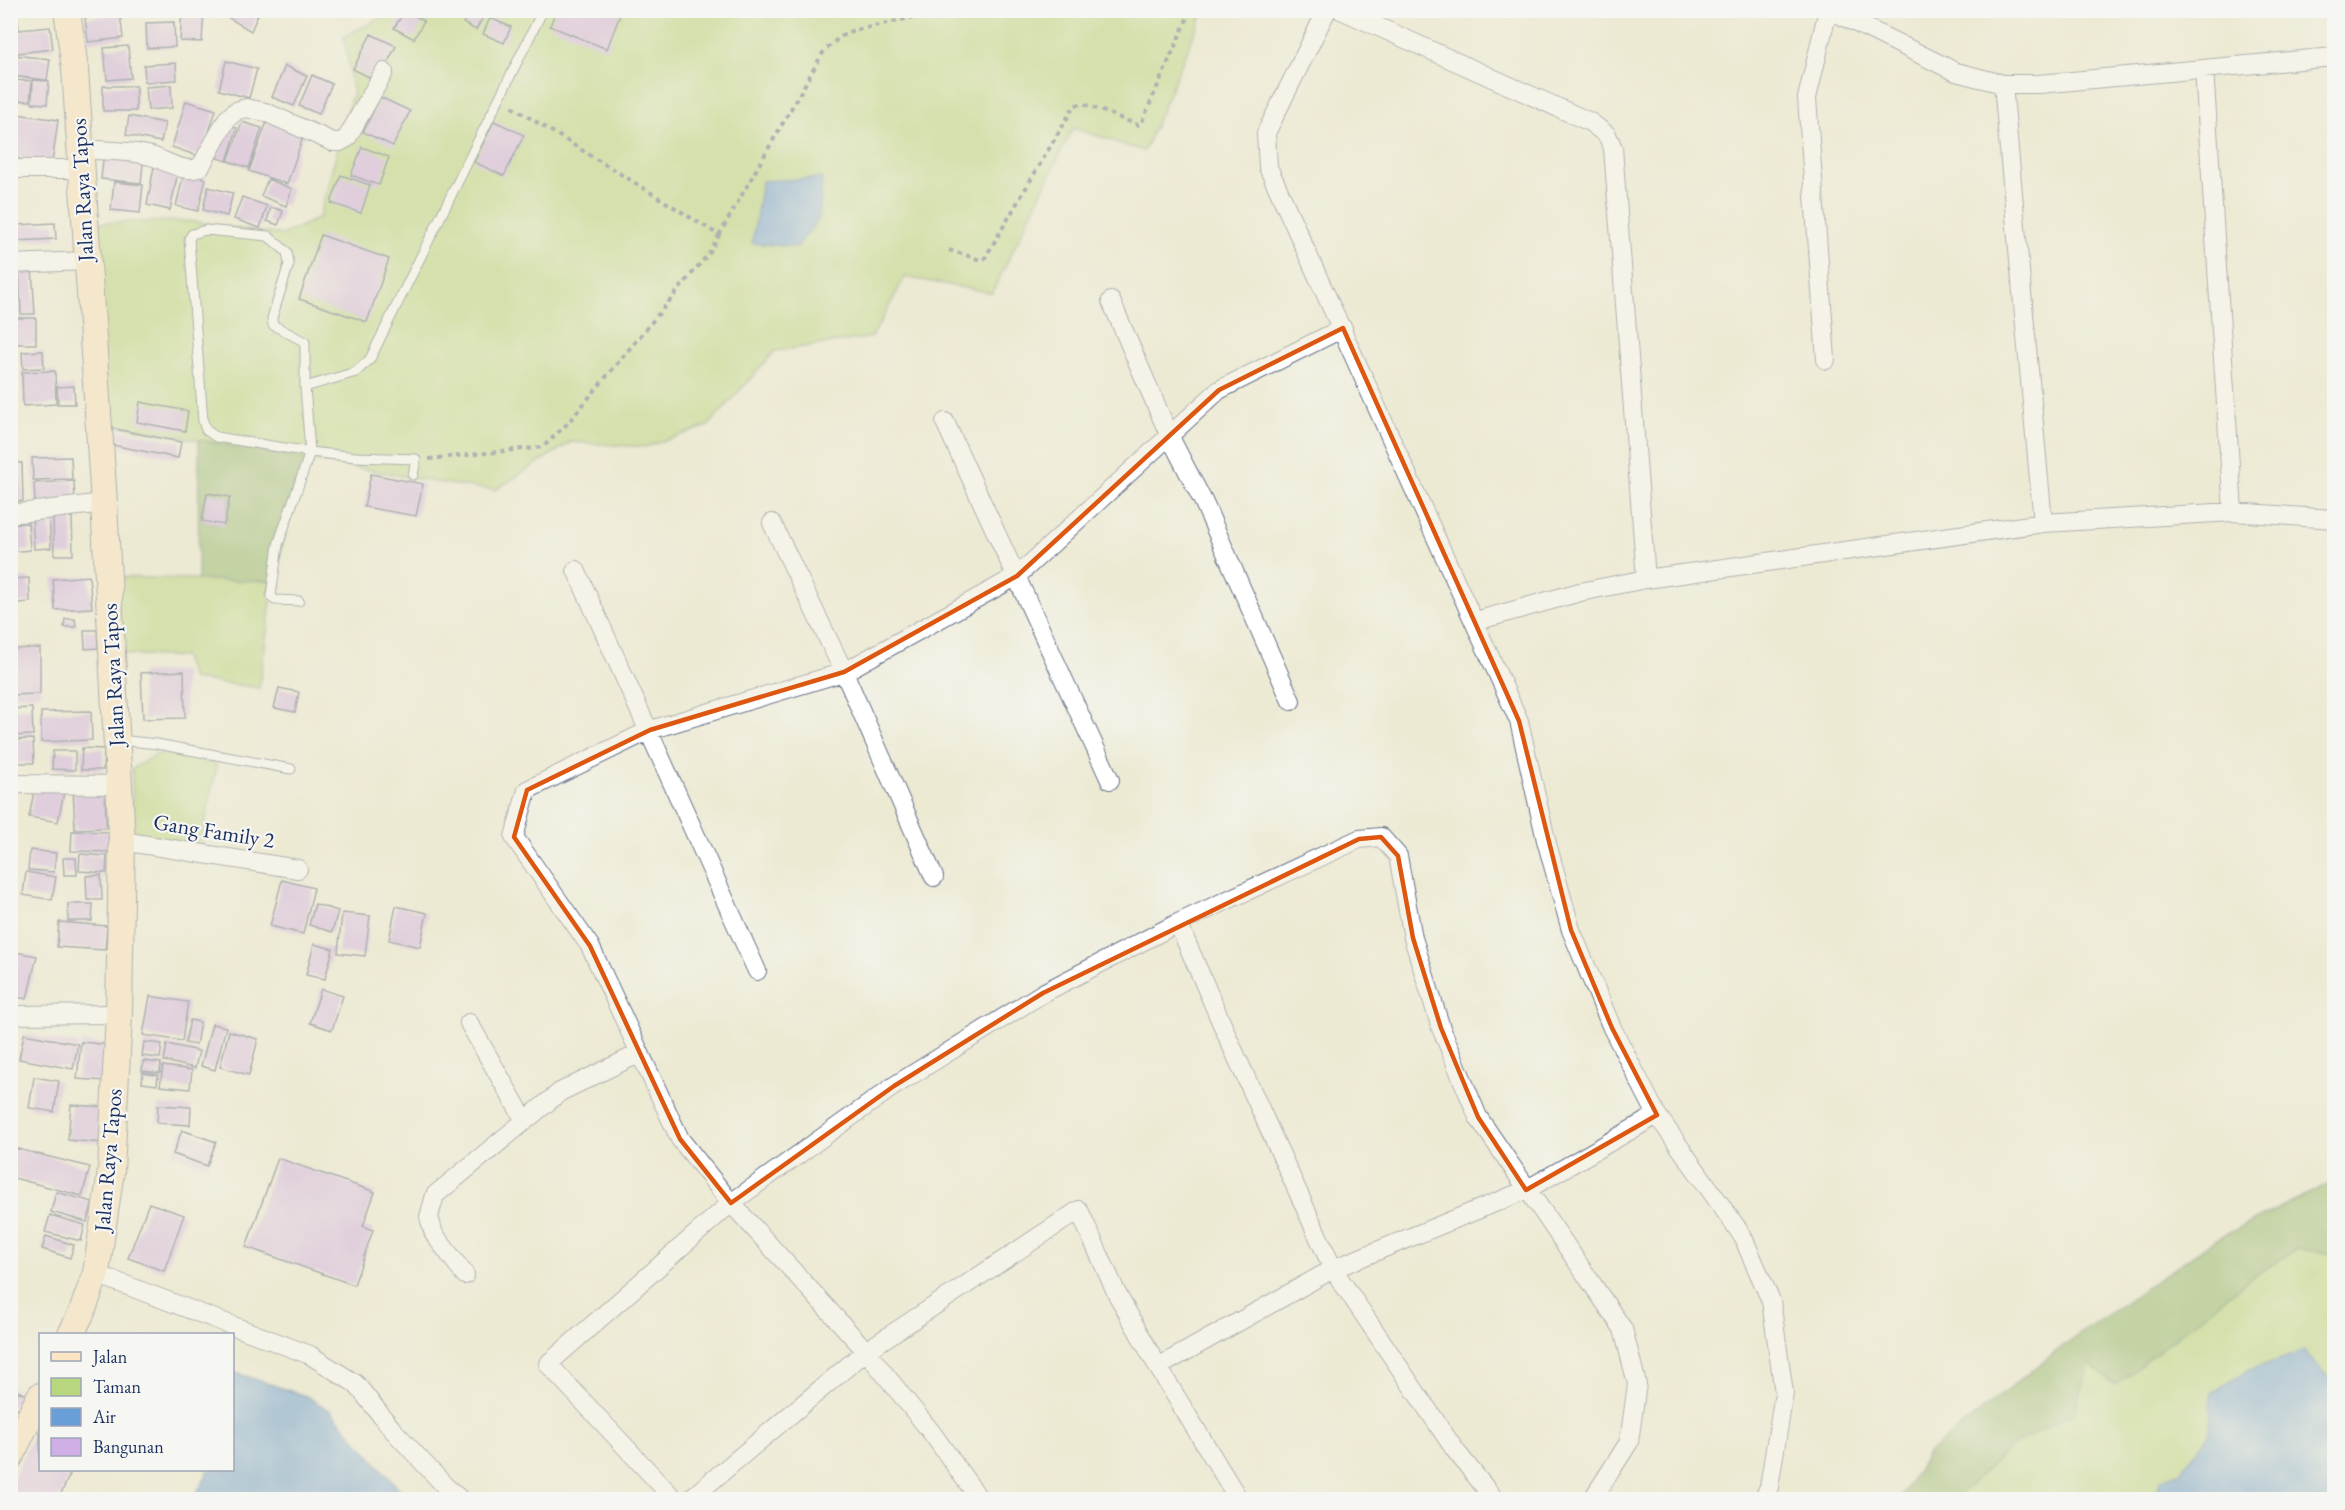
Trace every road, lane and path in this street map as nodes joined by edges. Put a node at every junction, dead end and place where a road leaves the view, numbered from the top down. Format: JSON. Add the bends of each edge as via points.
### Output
{"nodes":[{"id":1,"x":67,"y":10,"type":"edge"},
{"id":2,"x":543,"y":10,"type":"edge"},
{"id":3,"x":947,"y":10,"type":"edge"},
{"id":4,"x":1191,"y":10,"type":"edge"},
{"id":5,"x":1327,"y":10,"type":"edge"},
{"id":6,"x":1341,"y":10,"type":"edge"},
{"id":7,"x":1829,"y":10,"type":"edge"},
{"id":8,"x":2334,"y":57,"type":"edge"},
{"id":9,"x":2204,"y":69,"type":"junction"},
{"id":10,"x":384,"y":72,"type":"dead end"},
{"id":11,"x":2003,"y":84,"type":"junction"},
{"id":12,"x":499,"y":98,"type":"junction"},
{"id":13,"x":80,"y":159,"type":"junction"},
{"id":14,"x":10,"y":169,"type":"edge"},
{"id":15,"x":719,"y":235,"type":"junction"},
{"id":16,"x":950,"y":250,"type":"dead end"},
{"id":17,"x":11,"y":260,"type":"edge"},
{"id":18,"x":86,"y":261,"type":"junction"},
{"id":19,"x":1111,"y":301,"type":"dead end"},
{"id":20,"x":1343,"y":328,"type":"junction"},
{"id":21,"x":1826,"y":360,"type":"dead end"},
{"id":22,"x":305,"y":387,"type":"junction"},
{"id":23,"x":945,"y":422,"type":"dead end"},
{"id":24,"x":1170,"y":437,"type":"junction"},
{"id":25,"x":310,"y":452,"type":"junction"},
{"id":26,"x":416,"y":459,"type":"junction"},
{"id":27,"x":413,"y":475,"type":"dead end"},
{"id":28,"x":104,"y":503,"type":"junction"},
{"id":29,"x":2233,"y":512,"type":"junction"},
{"id":30,"x":10,"y":514,"type":"edge"},
{"id":31,"x":2334,"y":519,"type":"edge"},
{"id":32,"x":772,"y":522,"type":"dead end"},
{"id":33,"x":2043,"y":524,"type":"junction"},
{"id":34,"x":576,"y":570,"type":"dead end"},
{"id":35,"x":1017,"y":576,"type":"junction"},
{"id":36,"x":1646,"y":579,"type":"junction"},
{"id":37,"x":299,"y":601,"type":"dead end"},
{"id":38,"x":1476,"y":621,"type":"junction"},
{"id":39,"x":844,"y":672,"type":"junction"},
{"id":40,"x":1292,"y":701,"type":"dead end"},
{"id":41,"x":650,"y":730,"type":"junction"},
{"id":42,"x":116,"y":740,"type":"junction"},
{"id":43,"x":291,"y":769,"type":"dead end"},
{"id":44,"x":1110,"y":780,"type":"dead end"},
{"id":45,"x":10,"y":784,"type":"edge"},
{"id":46,"x":119,"y":785,"type":"junction"},
{"id":47,"x":122,"y":841,"type":"junction"},
{"id":48,"x":298,"y":869,"type":"dead end"},
{"id":49,"x":934,"y":877,"type":"dead end"},
{"id":50,"x":1178,"y":923,"type":"junction"},
{"id":51,"x":757,"y":971,"type":"dead end"},
{"id":52,"x":119,"y":1014,"type":"junction"},
{"id":53,"x":10,"y":1015,"type":"edge"},
{"id":54,"x":469,"y":1023,"type":"dead end"},
{"id":55,"x":640,"y":1053,"type":"junction"},
{"id":56,"x":1657,"y":1115,"type":"junction"},
{"id":57,"x":525,"y":1120,"type":"junction"},
{"id":58,"x":1526,"y":1190,"type":"junction"},
{"id":59,"x":731,"y":1203,"type":"junction"},
{"id":60,"x":1333,"y":1269,"type":"junction"},
{"id":61,"x":465,"y":1275,"type":"dead end"},
{"id":62,"x":107,"y":1278,"type":"dead end"},
{"id":63,"x":72,"y":1333,"type":"edge"},
{"id":64,"x":866,"y":1351,"type":"junction"},
{"id":65,"x":1158,"y":1367,"type":"junction"},
{"id":66,"x":39,"y":1398,"type":"edge"},
{"id":67,"x":10,"y":1457,"type":"edge"},
{"id":68,"x":461,"y":1500,"type":"edge"},
{"id":69,"x":675,"y":1500,"type":"edge"},
{"id":70,"x":689,"y":1500,"type":"edge"},
{"id":71,"x":980,"y":1500,"type":"edge"},
{"id":72,"x":1239,"y":1500,"type":"edge"},
{"id":73,"x":1495,"y":1500,"type":"edge"},
{"id":74,"x":1592,"y":1500,"type":"edge"},
{"id":75,"x":1763,"y":1500,"type":"edge"}],
"edges":[{"from":1,"to":13,"type":"main road","name":"Jalan Raya Tapos"},
{"from":2,"to":12,"type":"lane"},
{"from":3,"to":15,"type":"path","via":[[851,31],[824,51]]},
{"from":4,"to":16,"type":"path","via":[[1142,124],[1087,105],[1074,106],[986,258],[981,260]]},
{"from":5,"to":20,"type":"street","via":[[1266,133],[1268,167]]},
{"from":6,"to":36,"type":"street","via":[[1590,122],[1606,135],[1613,148]]},
{"from":7,"to":11,"type":"street","via":[[1956,72]]},
{"from":7,"to":21,"type":"street","via":[[1807,98]]},
{"from":8,"to":9,"type":"street"},
{"from":9,"to":11,"type":"street"},
{"from":9,"to":29,"type":"street"},
{"from":10,"to":13,"type":"street","via":[[347,138],[340,142],[246,108],[227,119],[196,170],[149,155]]},
{"from":11,"to":33,"type":"street"},
{"from":12,"to":15,"type":"path"},
{"from":12,"to":22,"type":"lane","via":[[370,359],[356,372]]},
{"from":13,"to":14,"type":"street"},
{"from":13,"to":18,"type":"main road","name":"Jalan Raya Tapos"},
{"from":15,"to":26,"type":"path","via":[[710,252],[567,424],[543,447]]},
{"from":17,"to":18,"type":"street"},
{"from":18,"to":28,"type":"main road","name":"Jalan Raya Tapos"},
{"from":19,"to":24,"type":"street"},
{"from":20,"to":24,"type":"street","via":[[1219,390]]},
{"from":20,"to":38,"type":"street"},
{"from":22,"to":25,"type":"lane"},
{"from":22,"to":25,"type":"lane","via":[[305,342],[273,326],[289,264],[287,252],[268,236],[206,230],[192,234],[189,239],[206,430],[216,437]]},
{"from":23,"to":35,"type":"street"},
{"from":24,"to":35,"type":"street"},
{"from":24,"to":40,"type":"street","via":[[1204,502]]},
{"from":25,"to":26,"type":"lane"},
{"from":25,"to":37,"type":"lane","via":[[278,545],[271,596],[275,600]]},
{"from":26,"to":27,"type":"lane"},
{"from":28,"to":30,"type":"street"},
{"from":28,"to":42,"type":"main road","name":"Jalan Raya Tapos"},
{"from":29,"to":31,"type":"street"},
{"from":29,"to":33,"type":"street"},
{"from":32,"to":39,"type":"street"},
{"from":33,"to":36,"type":"street"},
{"from":34,"to":41,"type":"street"},
{"from":35,"to":39,"type":"street"},
{"from":35,"to":44,"type":"street"},
{"from":36,"to":38,"type":"street","via":[[1580,592]]},
{"from":38,"to":56,"type":"street","via":[[1520,721],[1571,930],[1612,1028]]},
{"from":39,"to":41,"type":"street"},
{"from":39,"to":49,"type":"street"},
{"from":41,"to":51,"type":"street"},
{"from":41,"to":55,"type":"street","via":[[527,790],[514,837],[590,946]]},
{"from":42,"to":43,"type":"lane"},
{"from":42,"to":46,"type":"main road","name":"Jalan Raya Tapos"},
{"from":45,"to":46,"type":"street"},
{"from":46,"to":47,"type":"main road","name":"Jalan Raya Tapos"},
{"from":47,"to":48,"type":"street","name":"Gang Family 2"},
{"from":47,"to":52,"type":"main road","name":"Jalan Raya Tapos"},
{"from":50,"to":58,"type":"street","via":[[1359,839],[1381,837],[1398,856],[1413,938],[1441,1028],[1473,1107]]},
{"from":50,"to":59,"type":"street","via":[[1043,993],[894,1086]]},
{"from":50,"to":60,"type":"street"},
{"from":52,"to":53,"type":"street"},
{"from":52,"to":63,"type":"main road","name":"Jalan Raya Tapos","via":[[111,1171],[96,1273]]},
{"from":54,"to":57,"type":"street"},
{"from":55,"to":57,"type":"street","via":[[560,1092]]},
{"from":55,"to":59,"type":"street","via":[[680,1139]]},
{"from":56,"to":58,"type":"street"},
{"from":56,"to":75,"type":"street","via":[[1742,1234],[1771,1301],[1784,1393],[1769,1487]]},
{"from":57,"to":61,"type":"street","via":[[435,1195],[429,1217],[434,1234]]},
{"from":58,"to":60,"type":"street"},
{"from":58,"to":74,"type":"street","via":[[1623,1329],[1637,1384],[1629,1442]]},
{"from":59,"to":64,"type":"street"},
{"from":59,"to":69,"type":"street","via":[[548,1364]]},
{"from":60,"to":65,"type":"street"},
{"from":60,"to":73,"type":"street","via":[[1455,1450]]},
{"from":62,"to":68,"type":"street","via":[[310,1355],[356,1384],[392,1430]]},
{"from":64,"to":65,"type":"street","via":[[1079,1210],[1117,1294]]},
{"from":64,"to":70,"type":"street"},
{"from":64,"to":71,"type":"street"},
{"from":65,"to":72,"type":"street"},
{"from":66,"to":67,"type":"main road"}]}
